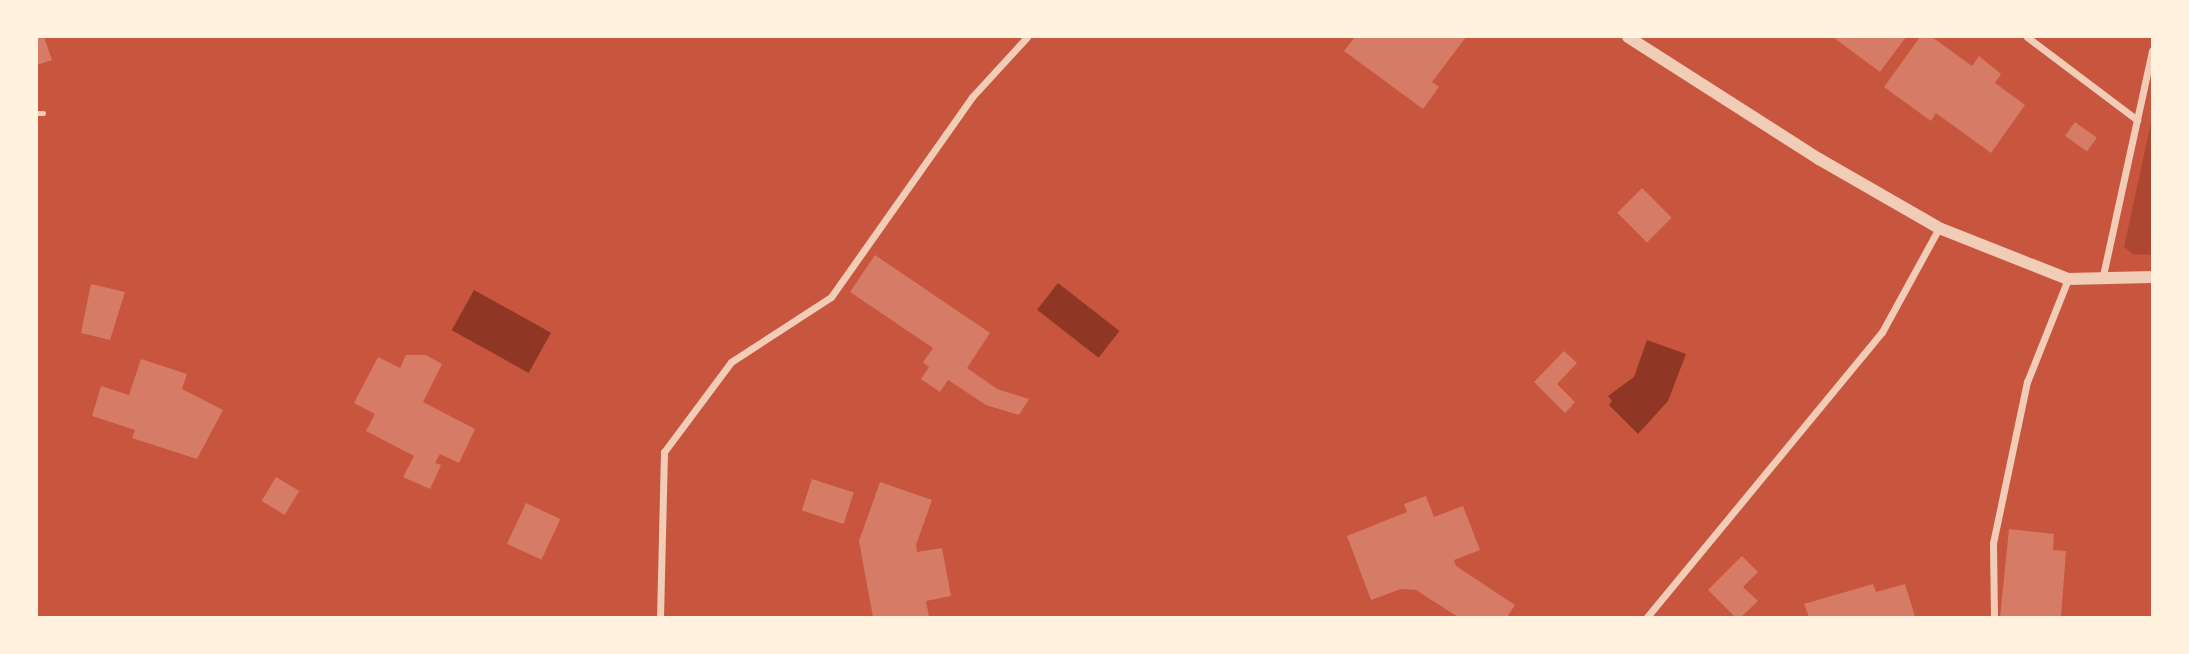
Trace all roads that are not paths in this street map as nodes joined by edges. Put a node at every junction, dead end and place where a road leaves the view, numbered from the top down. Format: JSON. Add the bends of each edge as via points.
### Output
{"nodes":[{"id":1,"x":1027,"y":37,"type":"edge"},
{"id":2,"x":1628,"y":37,"type":"edge"},
{"id":3,"x":2028,"y":37,"type":"edge"},
{"id":4,"x":2152,"y":50,"type":"edge"},
{"id":5,"x":2137,"y":120,"type":"junction"},
{"id":6,"x":1939,"y":228,"type":"junction"},
{"id":7,"x":2152,"y":277,"type":"edge"},
{"id":8,"x":2068,"y":279,"type":"junction"},
{"id":9,"x":2102,"y":281,"type":"junction"},
{"id":10,"x":660,"y":617,"type":"edge"},
{"id":11,"x":1647,"y":617,"type":"edge"},
{"id":12,"x":1994,"y":617,"type":"edge"}],
"edges":[{"from":1,"to":10,"type":"street","via":[[972,97],[831,297],[732,362],[664,452]]},
{"from":2,"to":6,"type":"street","via":[[1808,152]]},
{"from":3,"to":5,"type":"street"},
{"from":4,"to":5,"type":"street"},
{"from":5,"to":9,"type":"street"},
{"from":6,"to":8,"type":"street"},
{"from":6,"to":11,"type":"street","via":[[1882,332]]},
{"from":7,"to":9,"type":"street"},
{"from":8,"to":9,"type":"street"},
{"from":8,"to":12,"type":"street","via":[[2027,383],[1993,543]]}]}
